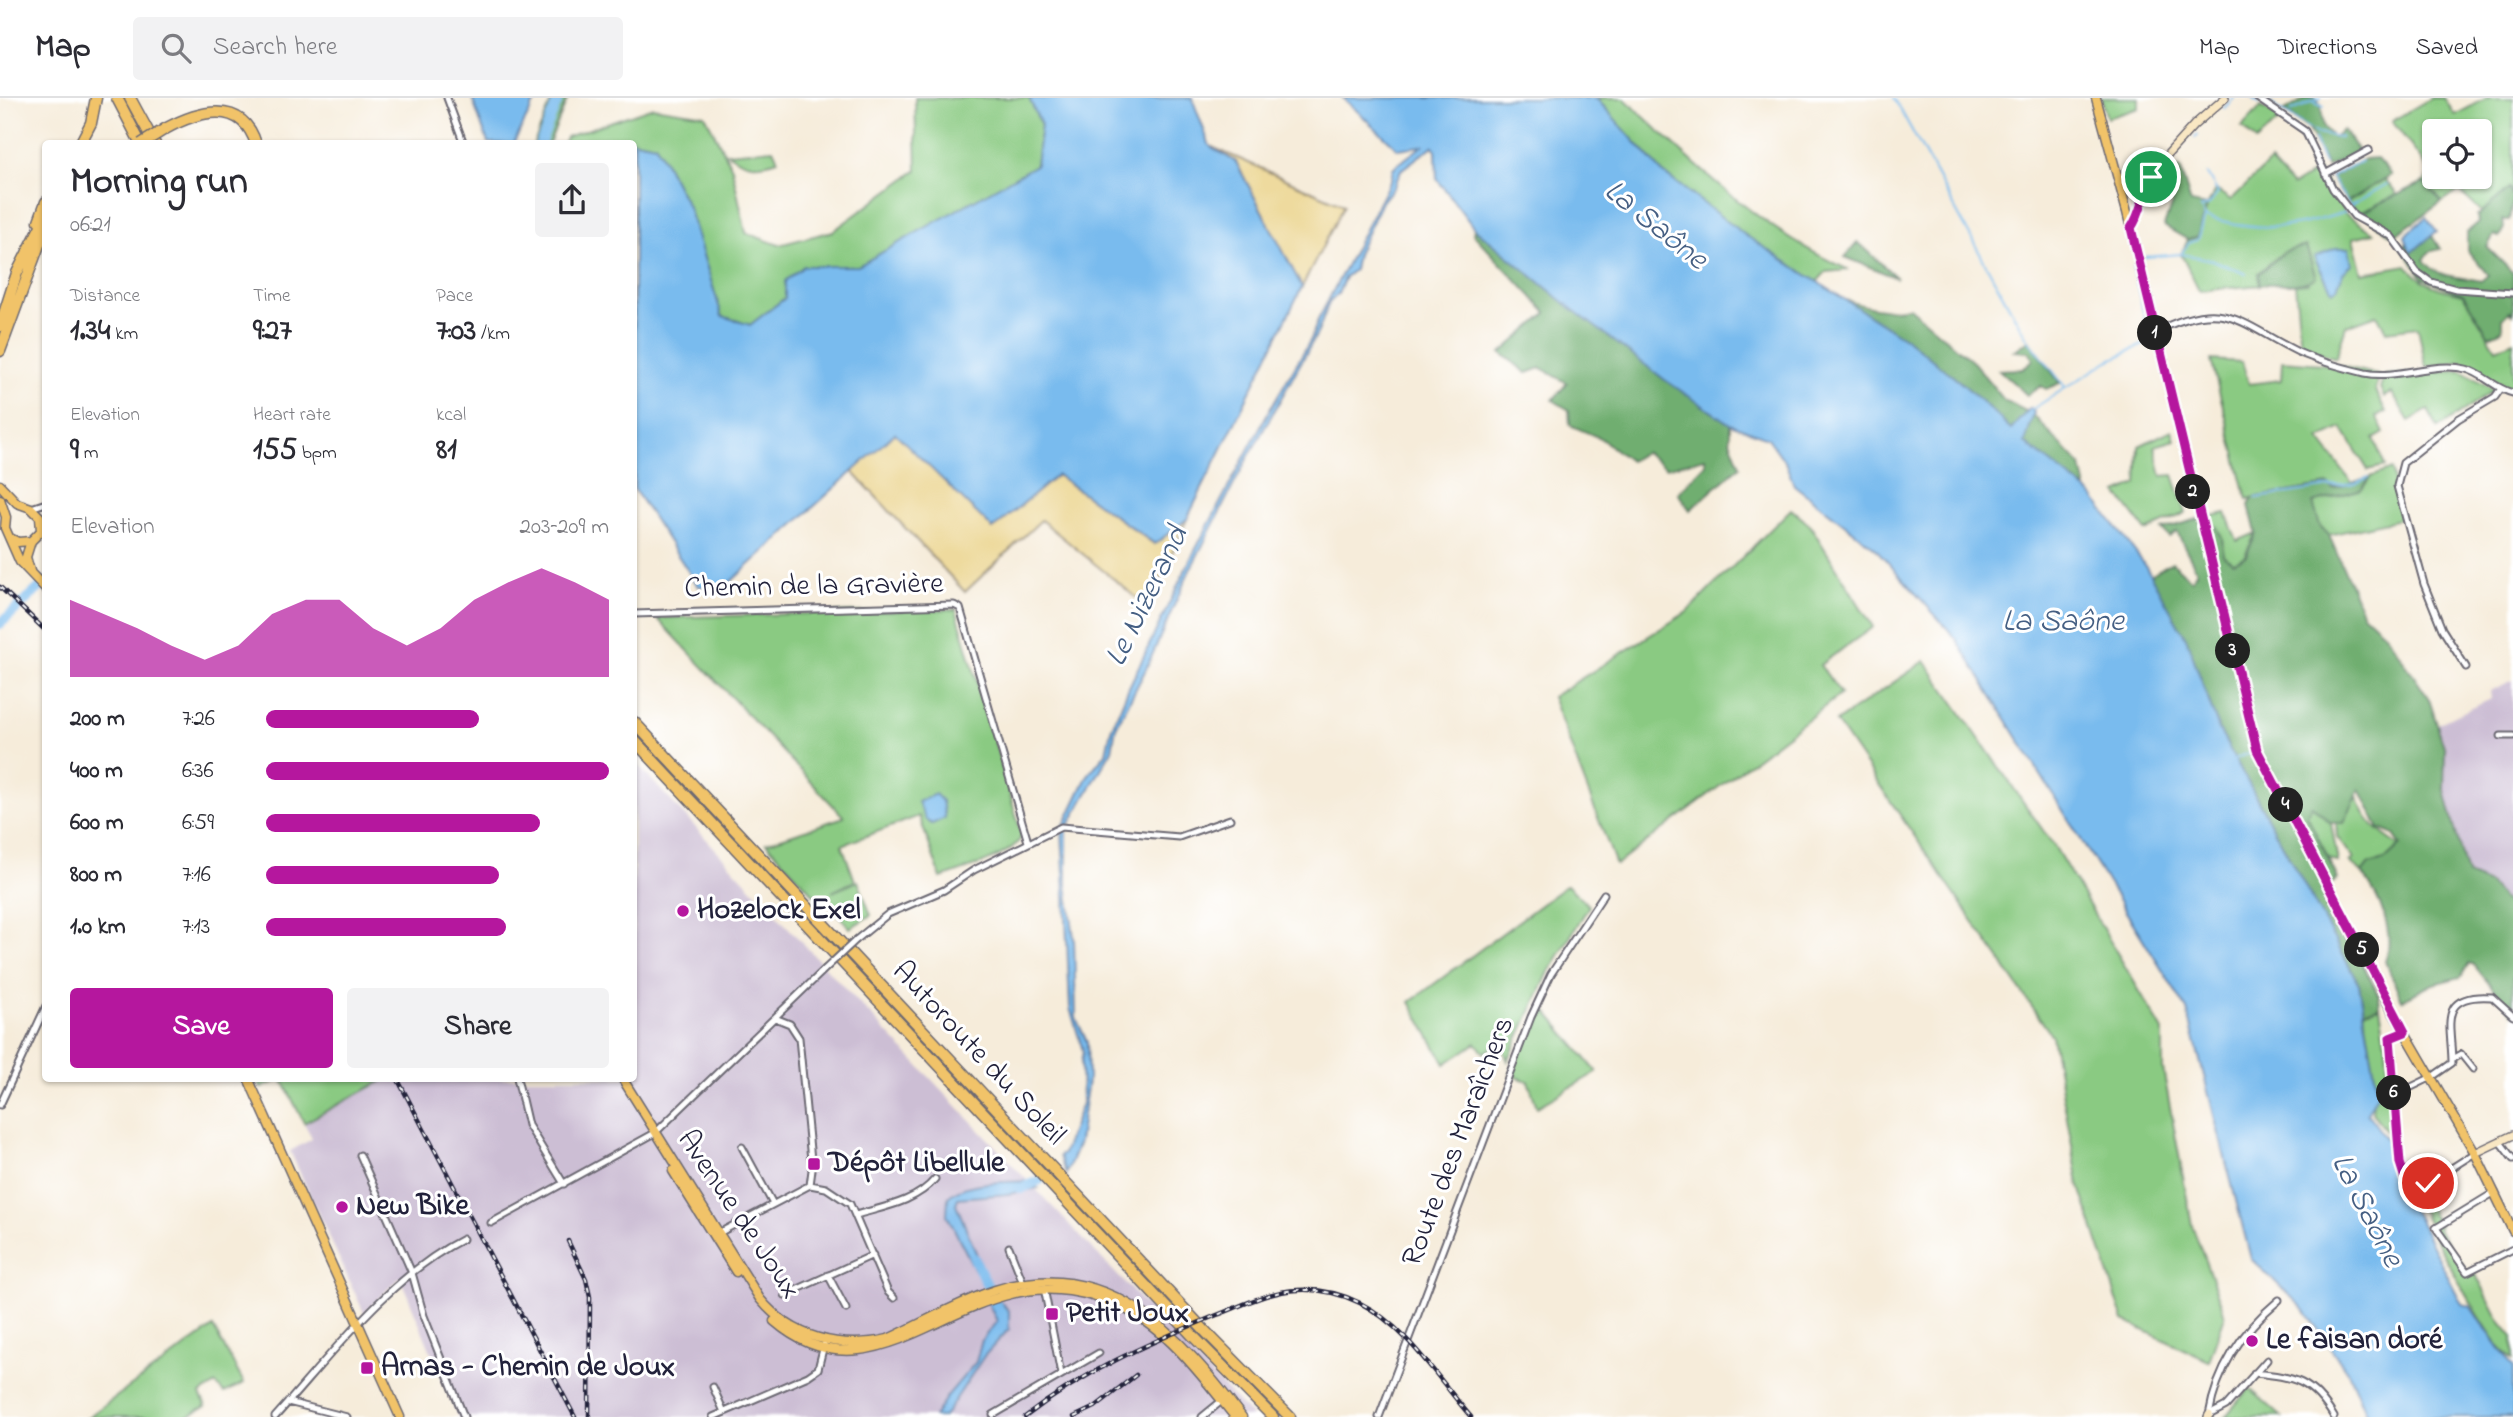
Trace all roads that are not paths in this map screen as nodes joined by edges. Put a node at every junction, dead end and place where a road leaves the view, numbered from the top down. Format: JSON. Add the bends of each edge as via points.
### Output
{"nodes":[{"id":1,"x":96,"y":98,"type":"edge"},
{"id":2,"x":117,"y":98,"type":"edge"},
{"id":3,"x":130,"y":98,"type":"edge"},
{"id":4,"x":447,"y":98,"type":"edge"},
{"id":5,"x":2095,"y":98,"type":"edge"},
{"id":6,"x":2225,"y":98,"type":"edge"},
{"id":7,"x":2257,"y":98,"type":"edge"},
{"id":8,"x":166,"y":131,"type":"junction"},
{"id":9,"x":82,"y":140,"type":"edge"},
{"id":10,"x":139,"y":140,"type":"edge"},
{"id":11,"x":149,"y":140,"type":"edge"},
{"id":12,"x":151,"y":140,"type":"edge"},
{"id":13,"x":155,"y":140,"type":"edge"},
{"id":14,"x":251,"y":140,"type":"edge"},
{"id":15,"x":463,"y":140,"type":"edge"},
{"id":16,"x":2369,"y":150,"type":"dead end"},
{"id":17,"x":2325,"y":174,"type":"junction"},
{"id":18,"x":2139,"y":204,"type":"junction"},
{"id":19,"x":2127,"y":212,"type":"junction"},
{"id":20,"x":42,"y":214,"type":"edge"},
{"id":21,"x":42,"y":223,"type":"edge"},
{"id":22,"x":2131,"y":228,"type":"junction"},
{"id":23,"x":34,"y":238,"type":"junction"},
{"id":24,"x":42,"y":239,"type":"edge"},
{"id":25,"x":42,"y":247,"type":"edge"},
{"id":26,"x":36,"y":258,"type":"junction"},
{"id":27,"x":2513,"y":293,"type":"edge"},
{"id":28,"x":0,"y":326,"type":"edge"},
{"id":29,"x":2155,"y":332,"type":"junction"},
{"id":30,"x":0,"y":351,"type":"edge"},
{"id":31,"x":2500,"y":390,"type":"junction"},
{"id":32,"x":2513,"y":393,"type":"edge"},
{"id":33,"x":0,"y":485,"type":"edge"},
{"id":34,"x":0,"y":499,"type":"edge"},
{"id":35,"x":42,"y":504,"type":"edge"},
{"id":36,"x":27,"y":507,"type":"junction"},
{"id":37,"x":6,"y":517,"type":"junction"},
{"id":38,"x":42,"y":520,"type":"edge"},
{"id":39,"x":42,"y":525,"type":"edge"},
{"id":40,"x":10,"y":538,"type":"junction"},
{"id":41,"x":32,"y":541,"type":"junction"},
{"id":42,"x":42,"y":542,"type":"edge"},
{"id":43,"x":34,"y":577,"type":"junction"},
{"id":44,"x":42,"y":585,"type":"edge"},
{"id":45,"x":637,"y":614,"type":"edge"},
{"id":46,"x":2466,"y":667,"type":"dead end"},
{"id":47,"x":637,"y":725,"type":"edge"},
{"id":48,"x":2501,"y":736,"type":"dead end"},
{"id":49,"x":2513,"y":736,"type":"edge"},
{"id":50,"x":637,"y":743,"type":"edge"},
{"id":51,"x":1230,"y":819,"type":"dead end"},
{"id":52,"x":1028,"y":842,"type":"junction"},
{"id":53,"x":1604,"y":894,"type":"dead end"},
{"id":54,"x":42,"y":1015,"type":"edge"},
{"id":55,"x":2513,"y":1016,"type":"edge"},
{"id":56,"x":775,"y":1018,"type":"junction"},
{"id":57,"x":2405,"y":1032,"type":"junction"},
{"id":58,"x":2452,"y":1059,"type":"junction"},
{"id":59,"x":2473,"y":1069,"type":"dead end"},
{"id":60,"x":2432,"y":1077,"type":"junction"},
{"id":61,"x":250,"y":1082,"type":"edge"},
{"id":62,"x":518,"y":1082,"type":"edge"},
{"id":63,"x":618,"y":1082,"type":"edge"},
{"id":64,"x":624,"y":1082,"type":"edge"},
{"id":65,"x":2395,"y":1095,"type":"junction"},
{"id":66,"x":0,"y":1105,"type":"edge"},
{"id":67,"x":653,"y":1134,"type":"junction"},
{"id":68,"x":2513,"y":1135,"type":"edge"},
{"id":69,"x":2500,"y":1142,"type":"junction"},
{"id":70,"x":742,"y":1147,"type":"dead end"},
{"id":71,"x":2511,"y":1151,"type":"edge"},
{"id":72,"x":2475,"y":1153,"type":"junction"},
{"id":73,"x":360,"y":1156,"type":"dead end"},
{"id":74,"x":2513,"y":1159,"type":"edge"},
{"id":75,"x":935,"y":1180,"type":"dead end"},
{"id":76,"x":564,"y":1184,"type":"junction"},
{"id":77,"x":810,"y":1185,"type":"junction"},
{"id":78,"x":2495,"y":1192,"type":"junction"},
{"id":79,"x":773,"y":1204,"type":"junction"},
{"id":80,"x":856,"y":1215,"type":"junction"},
{"id":81,"x":2511,"y":1221,"type":"edge"},
{"id":82,"x":491,"y":1223,"type":"dead end"},
{"id":83,"x":2513,"y":1231,"type":"edge"},
{"id":84,"x":715,"y":1235,"type":"junction"},
{"id":85,"x":463,"y":1239,"type":"dead end"},
{"id":86,"x":1009,"y":1247,"type":"dead end"},
{"id":87,"x":2513,"y":1249,"type":"edge"},
{"id":88,"x":873,"y":1255,"type":"junction"},
{"id":89,"x":412,"y":1273,"type":"junction"},
{"id":90,"x":828,"y":1275,"type":"junction"},
{"id":91,"x":1043,"y":1287,"type":"junction"},
{"id":92,"x":1025,"y":1288,"type":"junction"},
{"id":93,"x":785,"y":1295,"type":"dead end"},
{"id":94,"x":894,"y":1298,"type":"dead end"},
{"id":95,"x":2279,"y":1300,"type":"dead end"},
{"id":96,"x":846,"y":1308,"type":"dead end"},
{"id":97,"x":359,"y":1325,"type":"junction"},
{"id":98,"x":825,"y":1345,"type":"junction"},
{"id":99,"x":1099,"y":1353,"type":"dead end"},
{"id":100,"x":2267,"y":1360,"type":"dead end"},
{"id":101,"x":2254,"y":1373,"type":"junction"},
{"id":102,"x":1061,"y":1374,"type":"junction"},
{"id":103,"x":713,"y":1387,"type":"dead end"},
{"id":104,"x":1224,"y":1399,"type":"junction"},
{"id":105,"x":288,"y":1402,"type":"junction"},
{"id":106,"x":321,"y":1410,"type":"junction"},
{"id":107,"x":724,"y":1412,"type":"junction"},
{"id":108,"x":993,"y":1415,"type":"edge"},
{"id":109,"x":2208,"y":1416,"type":"edge"},
{"id":110,"x":275,"y":1417,"type":"edge"},
{"id":111,"x":324,"y":1417,"type":"edge"},
{"id":112,"x":347,"y":1417,"type":"edge"},
{"id":113,"x":400,"y":1417,"type":"edge"},
{"id":114,"x":464,"y":1417,"type":"edge"},
{"id":115,"x":713,"y":1417,"type":"edge"},
{"id":116,"x":1202,"y":1417,"type":"edge"},
{"id":117,"x":1235,"y":1417,"type":"edge"},
{"id":118,"x":1242,"y":1417,"type":"edge"},
{"id":119,"x":1273,"y":1417,"type":"edge"},
{"id":120,"x":1290,"y":1417,"type":"edge"},
{"id":121,"x":1379,"y":1417,"type":"edge"},
{"id":122,"x":2334,"y":1417,"type":"edge"}],
"edges":[{"from":1,"to":9,"type":"highway"},
{"from":2,"to":10,"type":"highway"},
{"from":3,"to":12,"type":"highway"},
{"from":4,"to":15,"type":"street"},
{"from":5,"to":19,"type":"main road"},
{"from":6,"to":18,"type":"street","via":[[2167,153]]},
{"from":7,"to":17,"type":"street","via":[[2305,131]]},
{"from":8,"to":11,"type":"highway","bridge":true},
{"from":8,"to":13,"type":"highway","bridge":true},
{"from":8,"to":14,"type":"highway","via":[[194,117],[217,113],[238,121]]},
{"from":16,"to":17,"type":"street"},
{"from":17,"to":27,"type":"street","via":[[2354,216],[2391,236],[2417,272],[2431,282],[2456,289]]},
{"from":18,"to":19,"type":"street"},
{"from":18,"to":22,"type":"street"},
{"from":19,"to":22,"type":"main road"},
{"from":20,"to":23,"type":"highway"},
{"from":21,"to":23,"type":"highway"},
{"from":22,"to":29,"type":"main road"},
{"from":23,"to":28,"type":"highway"},
{"from":24,"to":26,"type":"highway"},
{"from":25,"to":26,"type":"highway"},
{"from":26,"to":30,"type":"highway"},
{"from":29,"to":31,"type":"street","via":[[2194,317],[2230,317],[2300,353],[2364,373],[2468,369]]},
{"from":29,"to":57,"type":"main road","via":[[2257,750]]},
{"from":31,"to":32,"type":"street"},
{"from":31,"to":46,"type":"street","via":[[2403,463],[2397,486],[2424,584],[2442,629]]},
{"from":33,"to":36,"type":"main road","via":[[10,498]]},
{"from":34,"to":37,"type":"main road"},
{"from":35,"to":36,"type":"street"},
{"from":36,"to":37,"type":"main road","via":[[13,509]]},
{"from":36,"to":38,"type":"main road"},
{"from":37,"to":40,"type":"main road"},
{"from":39,"to":41,"type":"main road"},
{"from":40,"to":41,"type":"main road"},
{"from":40,"to":43,"type":"main road","via":[[20,562]]},
{"from":41,"to":42,"type":"main road"},
{"from":41,"to":43,"type":"main road","via":[[26,556]]},
{"from":43,"to":44,"type":"main road"},
{"from":45,"to":52,"type":"street","name":"Chemin de la Gravière","via":[[960,608]]},
{"from":47,"to":120,"type":"highway","name":"Autoroute du Soleil"},
{"from":48,"to":49,"type":"street"},
{"from":50,"to":119,"type":"highway","name":"Autoroute du Soleil"},
{"from":51,"to":52,"type":"street","via":[[1179,837],[1061,827]]},
{"from":52,"to":56,"type":"street","bridge":true,"via":[[944,890],[888,914]]},
{"from":53,"to":121,"type":"street","name":"Route des Maraîchers","via":[[1563,952],[1531,1017]]},
{"from":54,"to":66,"type":"street"},
{"from":55,"to":58,"type":"street","via":[[2492,997],[2462,1000],[2447,1023]]},
{"from":56,"to":67,"type":"street"},
{"from":56,"to":77,"type":"street","via":[[790,1024],[799,1038]]},
{"from":57,"to":60,"type":"main road"},
{"from":57,"to":65,"type":"street","via":[[2390,1038]]},
{"from":58,"to":59,"type":"street","via":[[2461,1054]]},
{"from":58,"to":60,"type":"street"},
{"from":60,"to":65,"type":"street"},
{"from":60,"to":72,"type":"main road"},
{"from":61,"to":97,"type":"main road"},
{"from":62,"to":76,"type":"street","via":[[528,1125]]},
{"from":63,"to":67,"type":"main road","name":"Avenue de Joux"},
{"from":64,"to":67,"type":"main road","name":"Avenue de Joux"},
{"from":65,"to":72,"type":"street","via":[[2400,1163],[2406,1182],[2428,1183]]},
{"from":67,"to":76,"type":"street"},
{"from":67,"to":84,"type":"main road","name":"Avenue de Joux"},
{"from":68,"to":69,"type":"street"},
{"from":69,"to":71,"type":"street"},
{"from":69,"to":72,"type":"street"},
{"from":70,"to":79,"type":"street"},
{"from":71,"to":74,"type":"street"},
{"from":72,"to":78,"type":"main road"},
{"from":73,"to":89,"type":"street"},
{"from":75,"to":80,"type":"street","via":[[901,1202]]},
{"from":76,"to":82,"type":"street"},
{"from":77,"to":79,"type":"street"},
{"from":77,"to":80,"type":"street","via":[[841,1195]]},
{"from":78,"to":81,"type":"main road"},
{"from":78,"to":87,"type":"street","via":[[2436,1228],[2468,1272]]},
{"from":79,"to":84,"type":"street"},
{"from":80,"to":88,"type":"street"},
{"from":81,"to":83,"type":"main road"},
{"from":84,"to":98,"type":"main road","name":"Avenue de Joux","via":[[754,1299],[773,1320],[793,1337]]},
{"from":85,"to":89,"type":"street","via":[[432,1255]]},
{"from":86,"to":92,"type":"street"},
{"from":88,"to":90,"type":"street"},
{"from":88,"to":94,"type":"street"},
{"from":89,"to":97,"type":"street"},
{"from":89,"to":114,"type":"street"},
{"from":90,"to":93,"type":"street"},
{"from":90,"to":96,"type":"street"},
{"from":91,"to":92,"type":"main road","name":"Avenue de Joux"},
{"from":91,"to":102,"type":"street"},
{"from":91,"to":104,"type":"main road","name":"Avenue de Joux","via":[[1080,1285],[1139,1308],[1162,1327]]},
{"from":92,"to":98,"type":"main road","name":"Avenue de Joux","via":[[983,1299],[887,1345],[847,1352]]},
{"from":95,"to":109,"type":"street","via":[[2241,1336],[2211,1399]]},
{"from":97,"to":105,"type":"street"},
{"from":97,"to":113,"type":"main road"},
{"from":98,"to":107,"type":"street","via":[[818,1369],[808,1376]]},
{"from":99,"to":102,"type":"street"},
{"from":100,"to":101,"type":"street"},
{"from":101,"to":109,"type":"street","via":[[2226,1406]]},
{"from":101,"to":122,"type":"street","via":[[2293,1377],[2311,1387]]},
{"from":102,"to":108,"type":"street"},
{"from":103,"to":107,"type":"street"},
{"from":104,"to":116,"type":"street"},
{"from":104,"to":117,"type":"main road","name":"Avenue de Joux"},
{"from":104,"to":118,"type":"main road","name":"Avenue de Joux"},
{"from":105,"to":106,"type":"street"},
{"from":105,"to":110,"type":"street"},
{"from":106,"to":111,"type":"street"},
{"from":106,"to":112,"type":"street"},
{"from":107,"to":115,"type":"street"}]}
